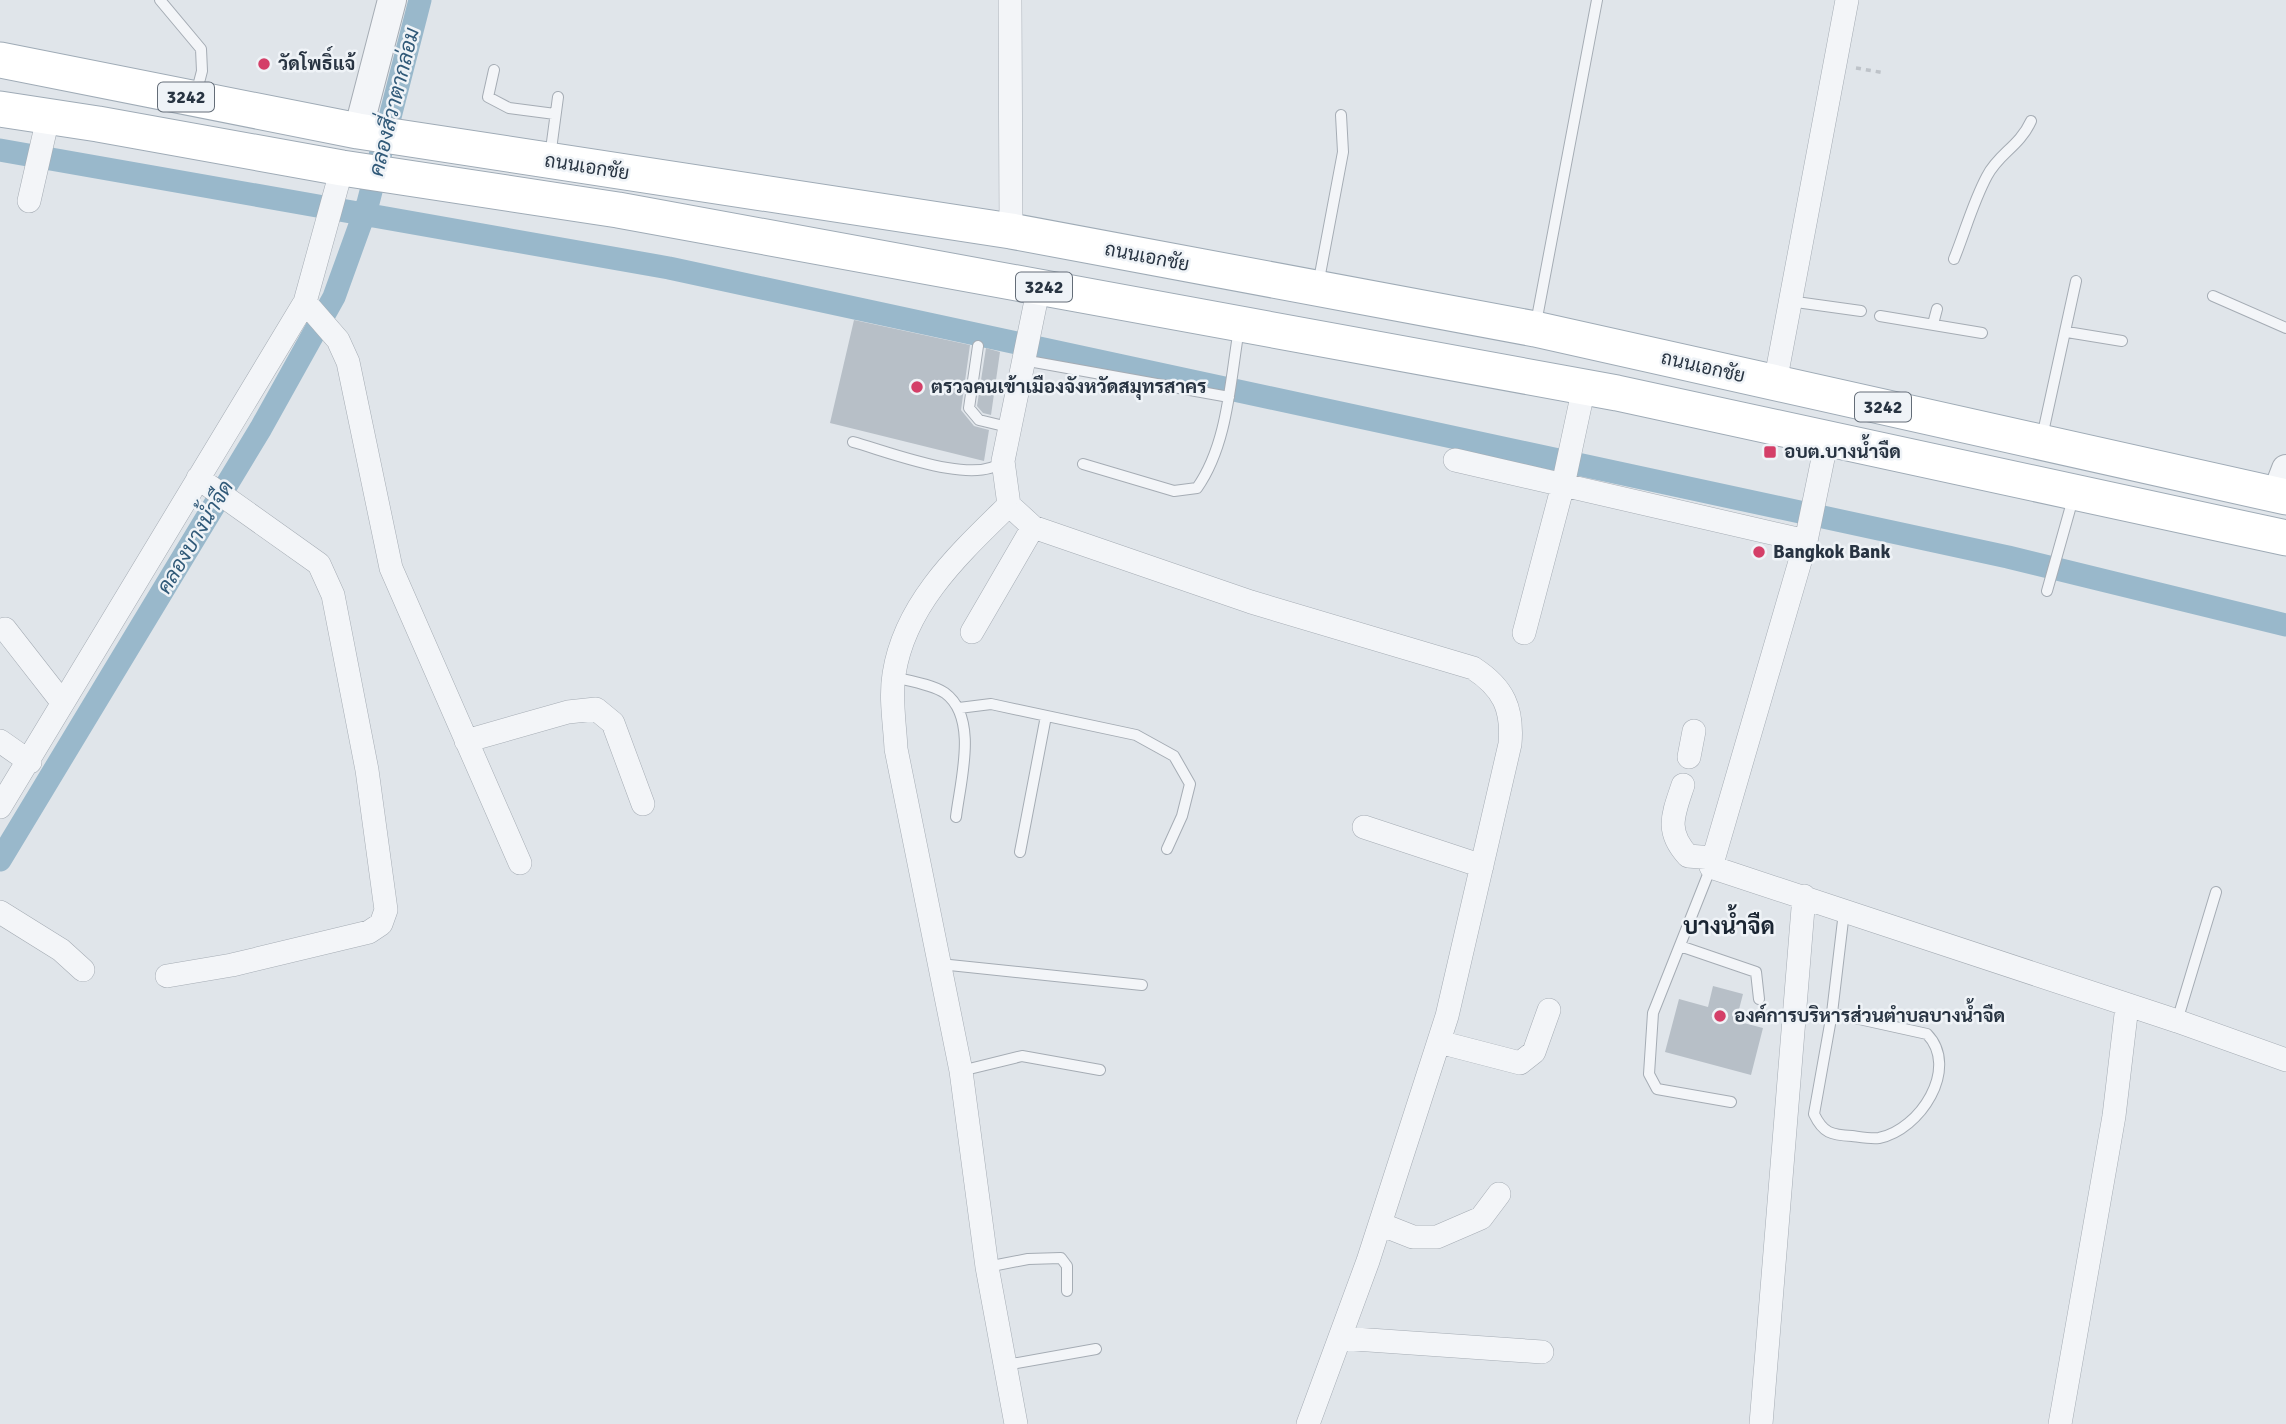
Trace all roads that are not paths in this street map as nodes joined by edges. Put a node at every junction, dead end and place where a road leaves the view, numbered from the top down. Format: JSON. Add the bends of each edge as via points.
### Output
{"nodes":[{"id":1,"x":160,"y":0,"type":"edge"},
{"id":2,"x":392,"y":0,"type":"edge"},
{"id":3,"x":1010,"y":0,"type":"edge"},
{"id":4,"x":1597,"y":0,"type":"edge"},
{"id":5,"x":1847,"y":0,"type":"edge"},
{"id":6,"x":0,"y":60,"type":"edge"},
{"id":7,"x":494,"y":70,"type":"dead end"},
{"id":8,"x":558,"y":97,"type":"dead end"},
{"id":9,"x":195,"y":99,"type":"junction"},
{"id":10,"x":0,"y":110,"type":"edge"},
{"id":11,"x":555,"y":114,"type":"junction"},
{"id":12,"x":1341,"y":115,"type":"dead end"},
{"id":13,"x":2031,"y":121,"type":"dead end"},
{"id":14,"x":365,"y":132,"type":"junction"},
{"id":15,"x":43,"y":134,"type":"junction"},
{"id":16,"x":550,"y":161,"type":"junction"},
{"id":17,"x":348,"y":173,"type":"junction"},
{"id":18,"x":31,"y":190,"type":"dead end"},
{"id":19,"x":1011,"y":231,"type":"junction"},
{"id":20,"x":1954,"y":259,"type":"dead end"},
{"id":21,"x":2076,"y":281,"type":"dead end"},
{"id":22,"x":1318,"y":288,"type":"junction"},
{"id":23,"x":1037,"y":296,"type":"junction"},
{"id":24,"x":2213,"y":296,"type":"dead end"},
{"id":25,"x":1789,"y":301,"type":"junction"},
{"id":26,"x":311,"y":307,"type":"junction"},
{"id":27,"x":1937,"y":309,"type":"dead end"},
{"id":28,"x":1861,"y":311,"type":"dead end"},
{"id":29,"x":1880,"y":316,"type":"dead end"},
{"id":30,"x":1480,"y":319,"type":"junction"},
{"id":31,"x":1240,"y":323,"type":"junction"},
{"id":32,"x":1933,"y":324,"type":"junction"},
{"id":33,"x":2286,"y":328,"type":"edge"},
{"id":34,"x":1535,"y":329,"type":"junction"},
{"id":35,"x":2067,"y":331,"type":"junction"},
{"id":36,"x":1982,"y":333,"type":"dead end"},
{"id":37,"x":2122,"y":341,"type":"dead end"},
{"id":38,"x":978,"y":346,"type":"dead end"},
{"id":39,"x":1023,"y":360,"type":"junction"},
{"id":40,"x":1469,"y":366,"type":"junction"},
{"id":41,"x":1775,"y":383,"type":"junction"},
{"id":42,"x":1584,"y":387,"type":"junction"},
{"id":43,"x":1229,"y":392,"type":"junction"},
{"id":44,"x":1008,"y":427,"type":"junction"},
{"id":45,"x":1827,"y":439,"type":"junction"},
{"id":46,"x":853,"y":442,"type":"dead end"},
{"id":47,"x":2041,"y":443,"type":"junction"},
{"id":48,"x":1455,"y":460,"type":"dead end"},
{"id":49,"x":1003,"y":461,"type":"junction"},
{"id":50,"x":1083,"y":464,"type":"dead end"},
{"id":51,"x":1564,"y":479,"type":"junction"},
{"id":52,"x":202,"y":481,"type":"junction"},
{"id":53,"x":2283,"y":487,"type":"edge"},
{"id":54,"x":2075,"y":492,"type":"junction"},
{"id":55,"x":1009,"y":505,"type":"junction"},
{"id":56,"x":1033,"y":527,"type":"junction"},
{"id":57,"x":1807,"y":535,"type":"junction"},
{"id":58,"x":2286,"y":538,"type":"edge"},
{"id":59,"x":2047,"y":591,"type":"dead end"},
{"id":60,"x":5,"y":629,"type":"dead end"},
{"id":61,"x":972,"y":632,"type":"dead end"},
{"id":62,"x":1524,"y":634,"type":"dead end"},
{"id":63,"x":893,"y":677,"type":"junction"},
{"id":64,"x":62,"y":702,"type":"junction"},
{"id":65,"x":959,"y":708,"type":"junction"},
{"id":66,"x":1046,"y":716,"type":"junction"},
{"id":67,"x":1694,"y":731,"type":"dead end"},
{"id":68,"x":0,"y":741,"type":"edge"},
{"id":69,"x":466,"y":741,"type":"junction"},
{"id":70,"x":1689,"y":757,"type":"dead end"},
{"id":71,"x":30,"y":762,"type":"junction"},
{"id":72,"x":1683,"y":785,"type":"dead end"},
{"id":73,"x":643,"y":804,"type":"dead end"},
{"id":74,"x":0,"y":807,"type":"edge"},
{"id":75,"x":956,"y":817,"type":"dead end"},
{"id":76,"x":1364,"y":828,"type":"dead end"},
{"id":77,"x":1167,"y":849,"type":"dead end"},
{"id":78,"x":1020,"y":852,"type":"dead end"},
{"id":79,"x":1712,"y":862,"type":"junction"},
{"id":80,"x":520,"y":863,"type":"dead end"},
{"id":81,"x":1482,"y":866,"type":"junction"},
{"id":82,"x":2216,"y":892,"type":"dead end"},
{"id":83,"x":1804,"y":896,"type":"junction"},
{"id":84,"x":0,"y":912,"type":"edge"},
{"id":85,"x":1844,"y":912,"type":"junction"},
{"id":86,"x":1680,"y":946,"type":"junction"},
{"id":87,"x":937,"y":963,"type":"junction"},
{"id":88,"x":82,"y":970,"type":"dead end"},
{"id":89,"x":167,"y":975,"type":"dead end"},
{"id":90,"x":1142,"y":985,"type":"dead end"},
{"id":91,"x":1759,"y":999,"type":"dead end"},
{"id":92,"x":2127,"y":1006,"type":"junction"},
{"id":93,"x":1549,"y":1010,"type":"dead end"},
{"id":94,"x":1832,"y":1013,"type":"junction"},
{"id":95,"x":2177,"y":1021,"type":"junction"},
{"id":96,"x":1439,"y":1042,"type":"junction"},
{"id":97,"x":2286,"y":1060,"type":"edge"},
{"id":98,"x":1100,"y":1070,"type":"dead end"},
{"id":99,"x":961,"y":1071,"type":"junction"},
{"id":100,"x":1731,"y":1102,"type":"dead end"},
{"id":101,"x":1499,"y":1194,"type":"dead end"},
{"id":102,"x":1380,"y":1224,"type":"junction"},
{"id":103,"x":987,"y":1267,"type":"junction"},
{"id":104,"x":1066,"y":1291,"type":"dead end"},
{"id":105,"x":1340,"y":1338,"type":"junction"},
{"id":106,"x":1096,"y":1349,"type":"dead end"},
{"id":107,"x":1542,"y":1352,"type":"dead end"},
{"id":108,"x":1006,"y":1365,"type":"junction"},
{"id":109,"x":1016,"y":1424,"type":"edge"},
{"id":110,"x":1308,"y":1424,"type":"edge"},
{"id":111,"x":1761,"y":1424,"type":"edge"},
{"id":112,"x":2060,"y":1424,"type":"edge"}],
"edges":[{"from":1,"to":9,"type":"lane","via":[[201,49],[202,71]]},
{"from":2,"to":14,"type":"street"},
{"from":3,"to":19,"type":"street"},
{"from":4,"to":34,"type":"lane"},
{"from":5,"to":25,"type":"street"},
{"from":6,"to":9,"type":"main road","name":"ถนนเอกชัย","number":"3242"},
{"from":7,"to":11,"type":"lane","via":[[488,97],[509,108]]},
{"from":8,"to":11,"type":"lane"},
{"from":9,"to":14,"type":"main road","name":"ถนนเอกชัย","number":"3242"},
{"from":10,"to":15,"type":"main road","name":"ถนนเอกชัย","number":"3242"},
{"from":11,"to":16,"type":"lane"},
{"from":12,"to":22,"type":"lane","via":[[1343,152]]},
{"from":13,"to":20,"type":"lane","via":[[2019,144],[1999,159],[1987,176]]},
{"from":14,"to":16,"type":"main road","name":"ถนนเอกชัย","number":"3242"},
{"from":15,"to":17,"type":"main road","name":"ถนนเอกชัย","number":"3242","via":[[98,124]]},
{"from":15,"to":18,"type":"street"},
{"from":16,"to":19,"type":"main road","name":"ถนนเอกชัย","number":"3242"},
{"from":17,"to":23,"type":"main road","name":"ถนนเอกชัย","number":"3242","via":[[435,181]]},
{"from":17,"to":26,"type":"street","via":[[330,213]]},
{"from":19,"to":22,"type":"main road","name":"ถนนเอกชัย","number":"3242"},
{"from":21,"to":35,"type":"lane"},
{"from":22,"to":30,"type":"main road","name":"ถนนเอกชัย","number":"3242"},
{"from":23,"to":31,"type":"main road","name":"ถนนเอกชัย","number":"3242"},
{"from":23,"to":39,"type":"street"},
{"from":24,"to":33,"type":"lane"},
{"from":25,"to":28,"type":"lane"},
{"from":25,"to":41,"type":"street"},
{"from":26,"to":52,"type":"street"},
{"from":26,"to":69,"type":"street","via":[[338,340],[348,362],[391,568]]},
{"from":27,"to":32,"type":"lane"},
{"from":29,"to":32,"type":"lane"},
{"from":30,"to":34,"type":"main road","name":"ถนนเอกชัย","number":"3242"},
{"from":30,"to":40,"type":"main road"},
{"from":31,"to":40,"type":"main road","name":"ถนนเอกชัย","number":"3242"},
{"from":31,"to":43,"type":"lane"},
{"from":32,"to":36,"type":"lane"},
{"from":34,"to":41,"type":"main road","name":"ถนนเอกชัย","number":"3242"},
{"from":35,"to":37,"type":"lane"},
{"from":35,"to":47,"type":"lane"},
{"from":38,"to":44,"type":"lane","via":[[969,408],[979,420]]},
{"from":39,"to":43,"type":"lane"},
{"from":39,"to":44,"type":"street"},
{"from":40,"to":42,"type":"main road","name":"ถนนเอกชัย","number":"3242"},
{"from":41,"to":47,"type":"main road","name":"ถนนเอกชัย","number":"3242"},
{"from":42,"to":45,"type":"main road","name":"ถนนเอกชัย","number":"3242"},
{"from":42,"to":51,"type":"street"},
{"from":43,"to":50,"type":"lane","via":[[1210,469],[1197,488],[1174,491]]},
{"from":44,"to":49,"type":"street"},
{"from":45,"to":54,"type":"main road","name":"ถนนเอกชัย","number":"3242"},
{"from":45,"to":57,"type":"street"},
{"from":46,"to":49,"type":"lane","via":[[965,472],[996,468]]},
{"from":47,"to":53,"type":"main road","name":"ถนนเอกชัย","number":"3242"},
{"from":48,"to":51,"type":"street"},
{"from":49,"to":55,"type":"street"},
{"from":51,"to":57,"type":"street"},
{"from":51,"to":62,"type":"street"},
{"from":52,"to":64,"type":"street"},
{"from":52,"to":89,"type":"street","via":[[319,564],[327,576],[367,770],[386,910],[381,924],[369,932],[232,965]]},
{"from":54,"to":58,"type":"main road","name":"ถนนเอกชัย","number":"3242"},
{"from":54,"to":59,"type":"lane"},
{"from":55,"to":56,"type":"street"},
{"from":55,"to":63,"type":"street","via":[[963,547],[920,605],[900,645]]},
{"from":56,"to":61,"type":"street"},
{"from":56,"to":81,"type":"street","via":[[1251,602],[1474,668],[1490,679],[1509,706],[1512,721]]},
{"from":57,"to":79,"type":"street"},
{"from":60,"to":64,"type":"street"},
{"from":63,"to":65,"type":"lane","via":[[944,693]]},
{"from":63,"to":87,"type":"street","via":[[896,750]]},
{"from":64,"to":71,"type":"street"},
{"from":65,"to":66,"type":"lane","via":[[991,704]]},
{"from":65,"to":75,"type":"lane","via":[[965,742]]},
{"from":66,"to":77,"type":"lane","via":[[1136,735],[1174,756],[1190,784]]},
{"from":66,"to":78,"type":"lane"},
{"from":67,"to":70,"type":"street"},
{"from":68,"to":71,"type":"street"},
{"from":69,"to":73,"type":"street","via":[[568,712],[596,709],[613,723]]},
{"from":69,"to":80,"type":"street"},
{"from":71,"to":74,"type":"street"},
{"from":72,"to":79,"type":"street","via":[[1672,820],[1675,842],[1688,856]]},
{"from":76,"to":81,"type":"street"},
{"from":79,"to":83,"type":"street"},
{"from":79,"to":86,"type":"lane"},
{"from":81,"to":96,"type":"street"},
{"from":82,"to":95,"type":"lane"},
{"from":83,"to":85,"type":"street"},
{"from":83,"to":111,"type":"street"},
{"from":84,"to":88,"type":"street","via":[[61,950]]},
{"from":85,"to":92,"type":"street"},
{"from":85,"to":94,"type":"lane"},
{"from":86,"to":91,"type":"lane","via":[[1756,972]]},
{"from":86,"to":100,"type":"lane","via":[[1653,1013],[1649,1074],[1657,1089]]},
{"from":87,"to":90,"type":"lane"},
{"from":87,"to":99,"type":"street"},
{"from":92,"to":95,"type":"street"},
{"from":92,"to":112,"type":"street","via":[[2114,1116]]},
{"from":93,"to":96,"type":"street","via":[[1534,1052],[1520,1063]]},
{"from":94,"to":94,"type":"lane","via":[[1927,1034],[1936,1043],[1939,1062],[1933,1095],[1919,1114],[1879,1138],[1829,1135],[1814,1114]]},
{"from":95,"to":97,"type":"street"},
{"from":96,"to":102,"type":"street"},
{"from":98,"to":99,"type":"lane","via":[[1022,1056]]},
{"from":99,"to":103,"type":"street"},
{"from":101,"to":102,"type":"street","via":[[1481,1218],[1437,1237],[1413,1237]]},
{"from":102,"to":105,"type":"street"},
{"from":103,"to":104,"type":"lane","via":[[1061,1258],[1067,1266]]},
{"from":103,"to":108,"type":"street"},
{"from":105,"to":107,"type":"street"},
{"from":105,"to":110,"type":"street"},
{"from":106,"to":108,"type":"lane"},
{"from":108,"to":109,"type":"street"}]}
